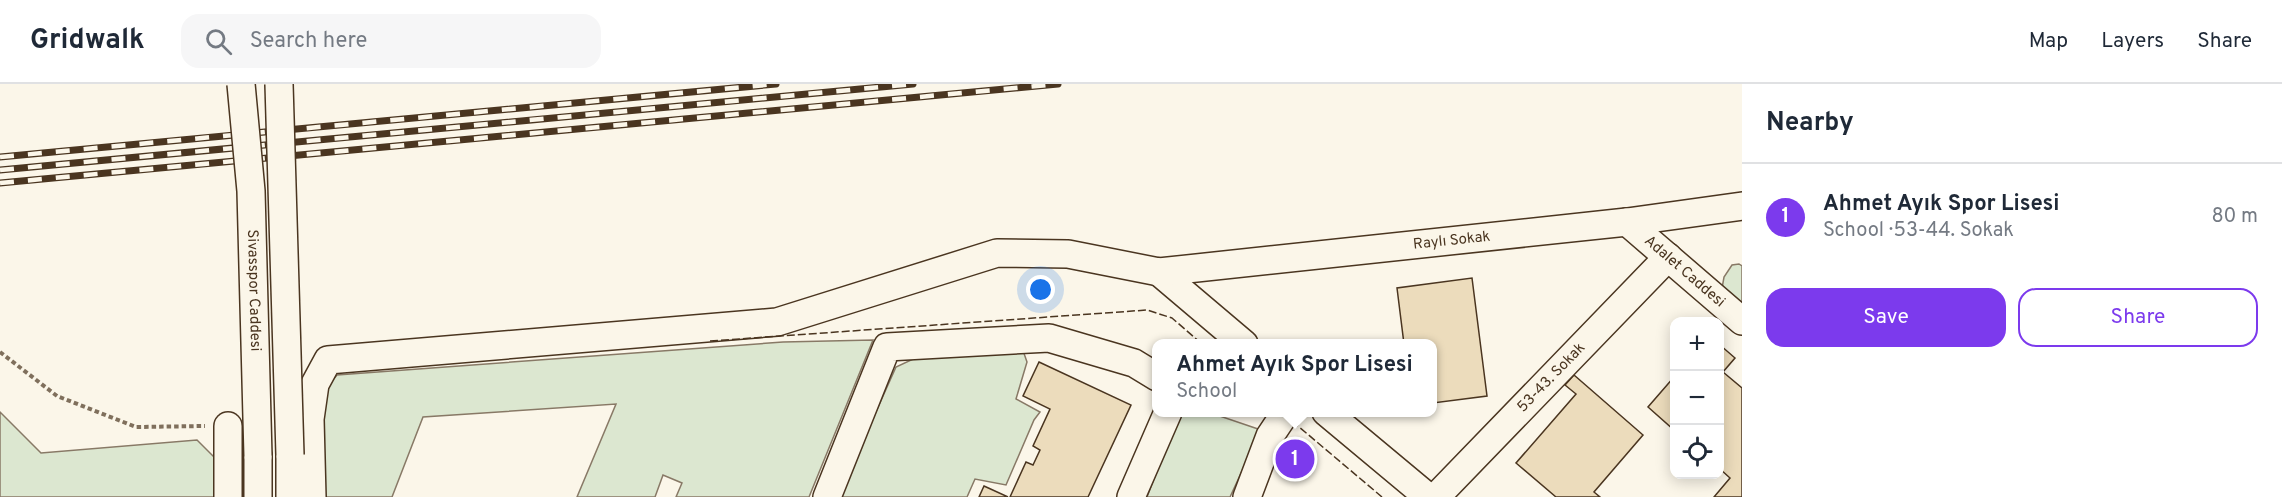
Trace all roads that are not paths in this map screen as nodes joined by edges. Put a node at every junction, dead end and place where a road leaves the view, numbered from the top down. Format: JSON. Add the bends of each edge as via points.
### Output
{"nodes":[{"id":1,"x":241,"y":84,"type":"edge"},
{"id":2,"x":279,"y":84,"type":"edge"},
{"id":3,"x":1736,"y":214,"type":"edge"},
{"id":4,"x":1627,"y":222,"type":"junction"},
{"id":5,"x":1668,"y":257,"type":"junction"},
{"id":6,"x":1158,"y":272,"type":"junction"},
{"id":7,"x":1742,"y":321,"type":"edge"},
{"id":8,"x":1238,"y":339,"type":"edge"},
{"id":9,"x":1152,"y":373,"type":"edge"},
{"id":10,"x":1166,"y":417,"type":"edge"},
{"id":11,"x":1283,"y":417,"type":"edge"},
{"id":12,"x":1332,"y":417,"type":"edge"},
{"id":13,"x":228,"y":426,"type":"road end"},
{"id":14,"x":228,"y":497,"type":"edge"},
{"id":15,"x":258,"y":497,"type":"edge"},
{"id":16,"x":290,"y":497,"type":"edge"},
{"id":17,"x":312,"y":497,"type":"edge"},
{"id":18,"x":827,"y":497,"type":"edge"},
{"id":19,"x":1131,"y":497,"type":"edge"},
{"id":20,"x":1247,"y":497,"type":"edge"},
{"id":21,"x":1428,"y":497,"type":"edge"},
{"id":22,"x":1436,"y":497,"type":"edge"}],
"edges":[{"from":1,"to":15,"type":"street","name":"Sivasspor Caddesi","bridge":true,"via":[[251,191]]},
{"from":2,"to":16,"type":"street","bridge":true},
{"from":3,"to":4,"type":"street","name":"Raylı Sokak"},
{"from":4,"to":5,"type":"street","name":"Adalet Caddesi"},
{"from":4,"to":6,"type":"street","name":"Raylı Sokak"},
{"from":5,"to":7,"type":"street","name":"Adalet Caddesi"},
{"from":5,"to":22,"type":"street","name":"53-43. Sokak"},
{"from":6,"to":8,"type":"street"},
{"from":6,"to":17,"type":"street","via":[[1068,254],[997,253],[777,322],[328,360],[315,384],[310,419]]},
{"from":9,"to":18,"type":"street","via":[[1134,363],[1049,338],[888,347]]},
{"from":10,"to":19,"type":"street"},
{"from":11,"to":20,"type":"street","via":[[1270,436]]},
{"from":12,"to":21,"type":"street"},
{"from":13,"to":14,"type":"street"}]}
